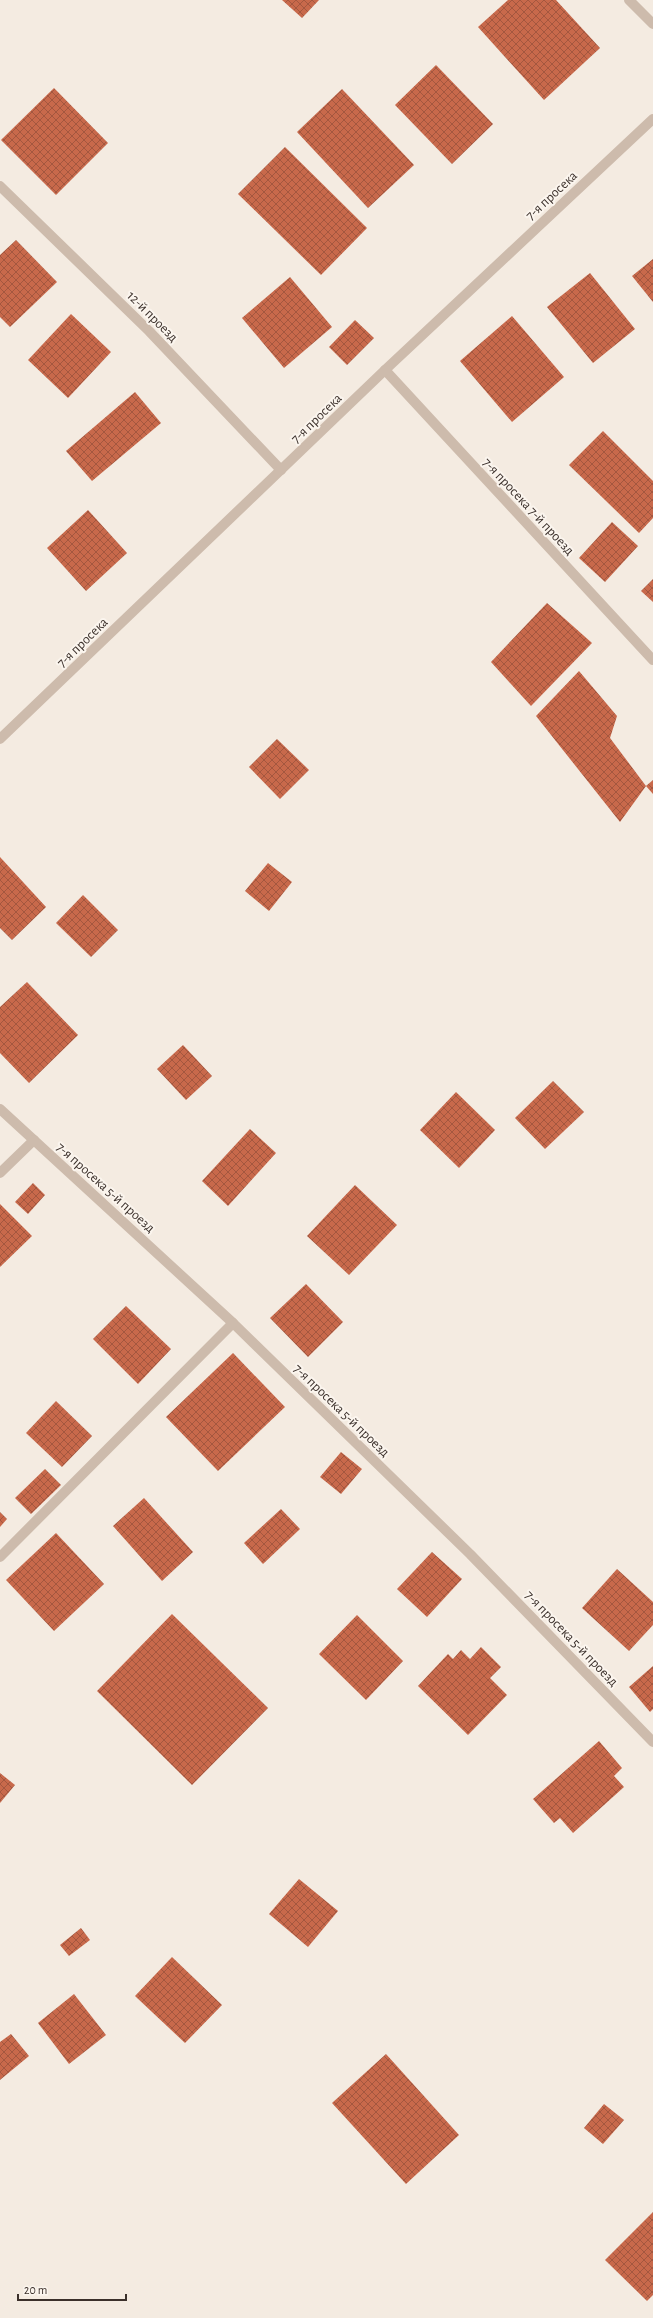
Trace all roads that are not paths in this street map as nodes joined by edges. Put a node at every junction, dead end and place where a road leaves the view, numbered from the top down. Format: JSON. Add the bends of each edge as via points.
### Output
{"nodes":[{"id":1,"x":630,"y":0,"type":"edge"},
{"id":2,"x":653,"y":24,"type":"edge"},
{"id":3,"x":653,"y":119,"type":"edge"},
{"id":4,"x":0,"y":186,"type":"edge"},
{"id":5,"x":385,"y":370,"type":"junction"},
{"id":6,"x":281,"y":470,"type":"junction"},
{"id":7,"x":653,"y":660,"type":"edge"},
{"id":8,"x":0,"y":739,"type":"edge"},
{"id":9,"x":0,"y":1109,"type":"edge"},
{"id":10,"x":34,"y":1140,"type":"junction"},
{"id":11,"x":0,"y":1173,"type":"edge"},
{"id":12,"x":233,"y":1323,"type":"junction"},
{"id":13,"x":0,"y":1557,"type":"edge"},
{"id":14,"x":653,"y":1742,"type":"edge"}],
"edges":[{"from":1,"to":2,"type":"street"},
{"from":3,"to":5,"type":"street","name":"7-я просека"},
{"from":4,"to":6,"type":"street","name":"12-й проезд","via":[[149,331]]},
{"from":5,"to":6,"type":"street","name":"7-я просека"},
{"from":5,"to":7,"type":"street","name":"7-я просека 7-й проезд"},
{"from":6,"to":8,"type":"street","name":"7-я просека"},
{"from":9,"to":10,"type":"street","name":"7-я просека 5-й проезд"},
{"from":10,"to":11,"type":"street"},
{"from":10,"to":12,"type":"street","name":"7-я просека 5-й проезд"},
{"from":12,"to":13,"type":"street"},
{"from":12,"to":14,"type":"street","name":"7-я просека 5-й проезд","via":[[470,1554]]}]}
